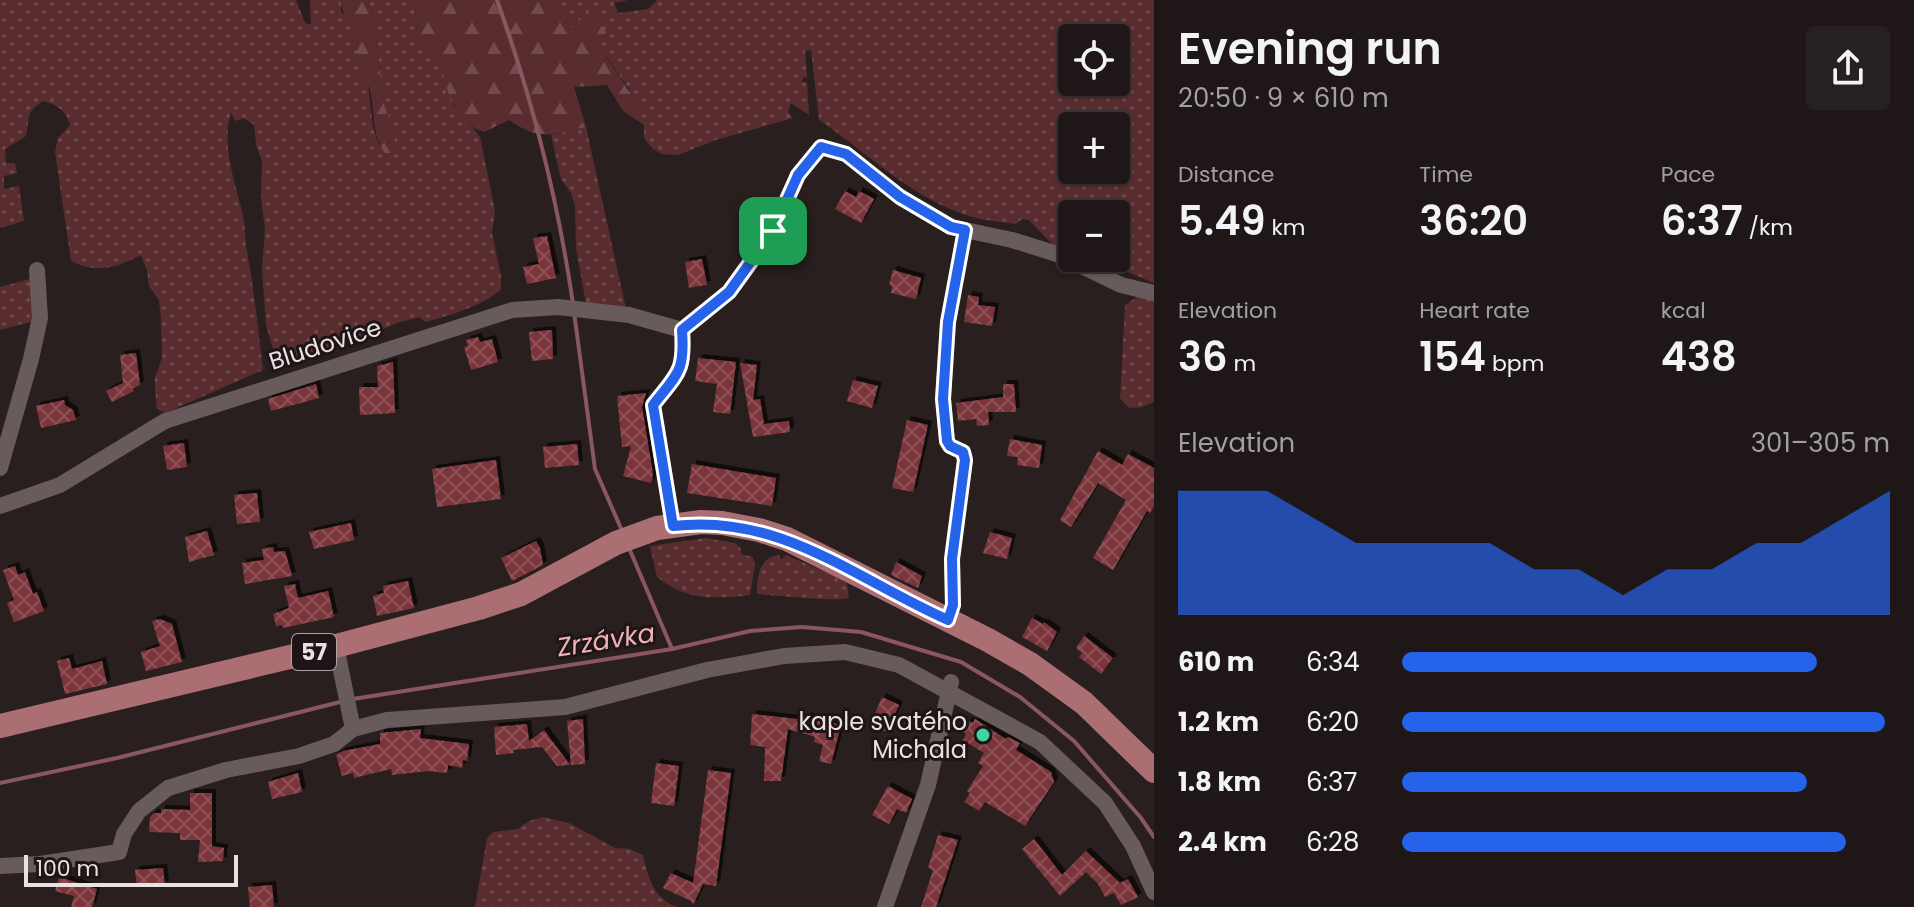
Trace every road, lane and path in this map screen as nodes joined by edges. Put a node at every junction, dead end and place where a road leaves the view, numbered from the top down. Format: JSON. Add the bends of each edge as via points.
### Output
{"nodes":[{"id":1,"x":965,"y":230,"type":"junction"},
{"id":2,"x":37,"y":270,"type":"dead end"},
{"id":3,"x":1154,"y":293,"type":"edge"},
{"id":4,"x":682,"y":330,"type":"junction"},
{"id":5,"x":0,"y":468,"type":"edge"},
{"id":6,"x":0,"y":506,"type":"edge"},
{"id":7,"x":673,"y":526,"type":"junction"},
{"id":8,"x":948,"y":620,"type":"junction"},
{"id":9,"x":336,"y":646,"type":"junction"},
{"id":10,"x":949,"y":687,"type":"junction"},
{"id":11,"x":352,"y":724,"type":"junction"},
{"id":12,"x":0,"y":726,"type":"edge"},
{"id":13,"x":1154,"y":771,"type":"edge"},
{"id":14,"x":0,"y":866,"type":"edge"},
{"id":15,"x":1154,"y":892,"type":"edge"},
{"id":16,"x":885,"y":907,"type":"edge"}],
"edges":[{"from":1,"to":3,"type":"street","via":[[1057,254],[1121,285]]},
{"from":1,"to":4,"type":"street","via":[[900,197],[846,154],[821,147],[798,175],[773,231],[729,292]]},
{"from":1,"to":8,"type":"street","via":[[943,385],[946,438],[965,460]]},
{"from":2,"to":5,"type":"street","via":[[40,318]]},
{"from":4,"to":6,"type":"street","name":"Bludovice","via":[[601,311],[512,310],[165,421],[60,485]]},
{"from":4,"to":7,"type":"street","via":[[684,359],[653,405]]},
{"from":7,"to":8,"type":"main road","number":"57","via":[[722,523],[769,533]]},
{"from":7,"to":9,"type":"main road","number":"57","via":[[624,540],[507,600]]},
{"from":8,"to":13,"type":"main road","number":"57","via":[[1066,688]]},
{"from":9,"to":11,"type":"street"},
{"from":9,"to":12,"type":"main road","number":"57"},
{"from":10,"to":11,"type":"street","via":[[899,665],[845,652],[707,670],[565,707]]},
{"from":10,"to":15,"type":"street","via":[[1040,742],[1105,803]]},
{"from":10,"to":16,"type":"street","via":[[928,785]]},
{"from":11,"to":14,"type":"street","via":[[334,744],[168,788],[139,811],[119,852]]}]}
